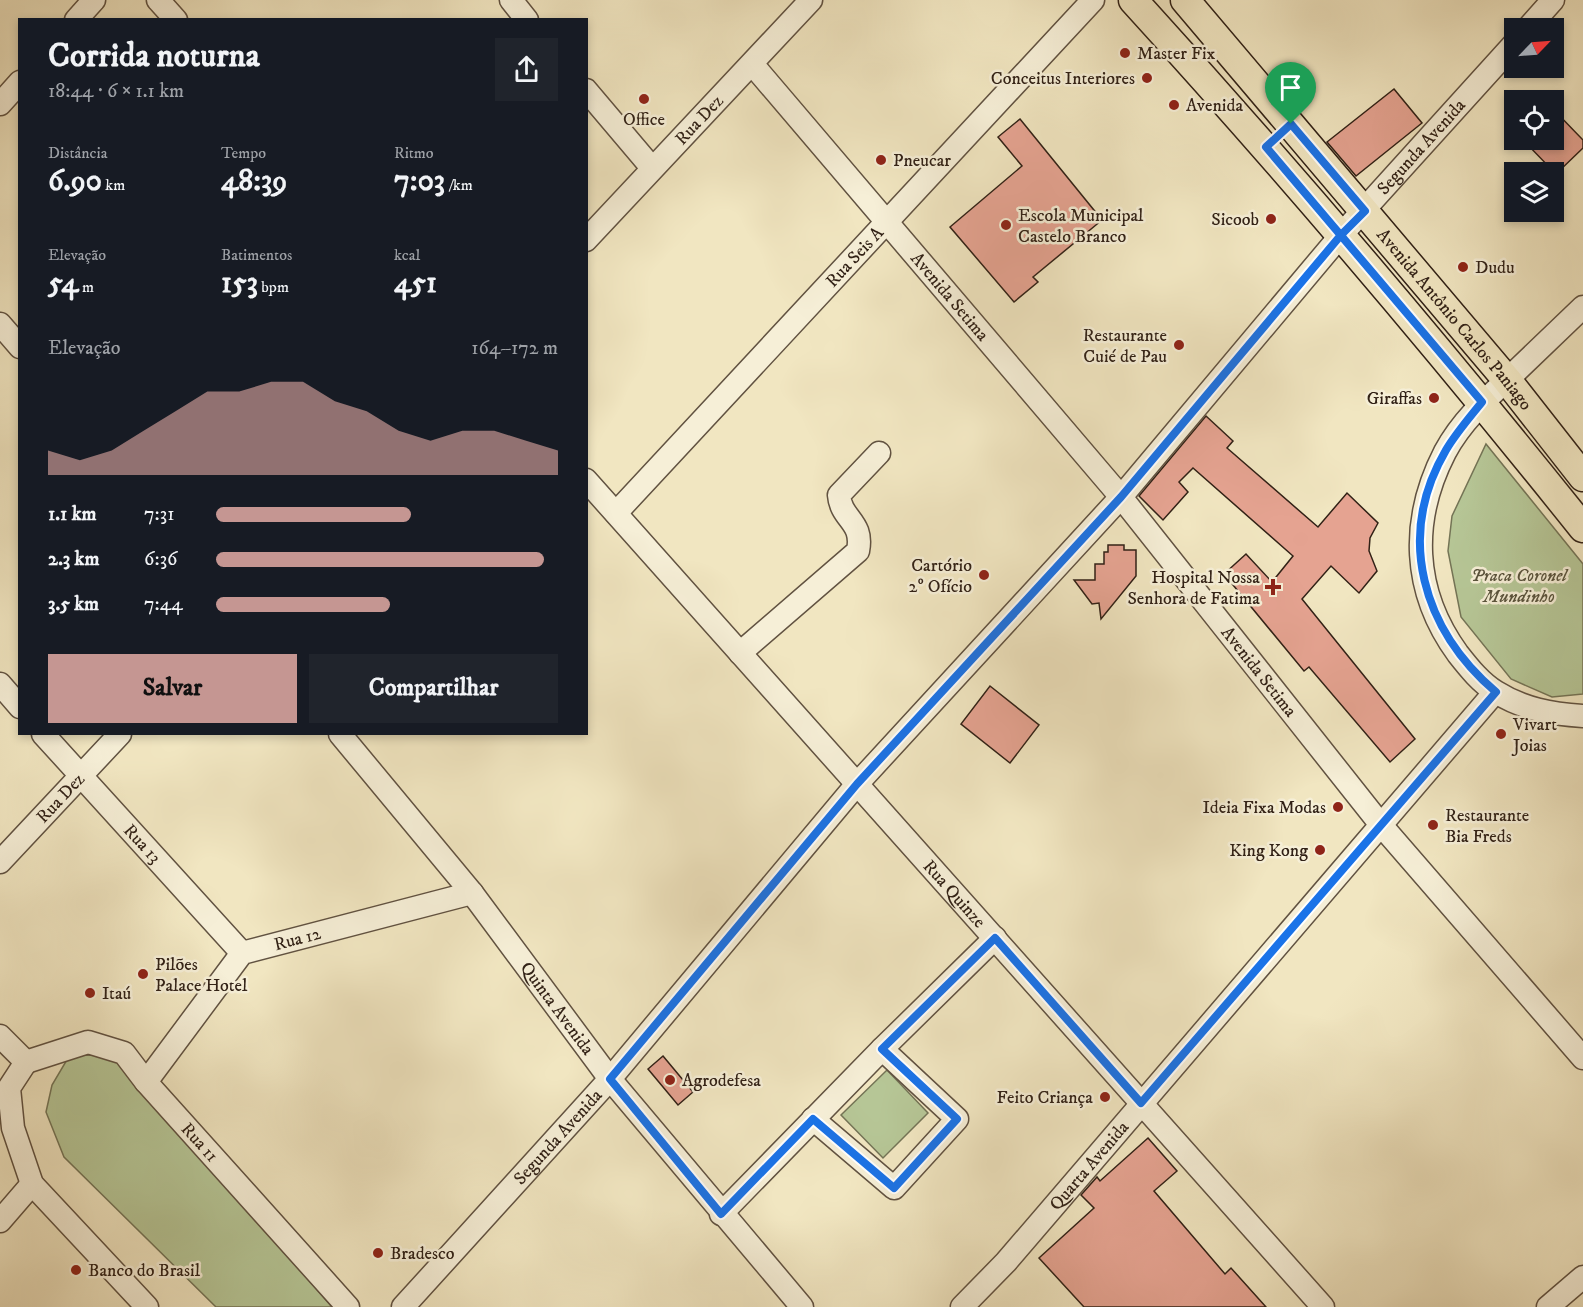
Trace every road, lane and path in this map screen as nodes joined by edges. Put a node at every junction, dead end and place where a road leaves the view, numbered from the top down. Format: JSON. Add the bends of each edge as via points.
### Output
{"nodes":[{"id":1,"x":94,"y":0,"type":"edge"},
{"id":2,"x":159,"y":0,"type":"edge"},
{"id":3,"x":511,"y":0,"type":"edge"},
{"id":4,"x":811,"y":0,"type":"edge"},
{"id":5,"x":1093,"y":0,"type":"edge"},
{"id":6,"x":1133,"y":0,"type":"edge"},
{"id":7,"x":1185,"y":0,"type":"edge"},
{"id":8,"x":1553,"y":0,"type":"edge"},
{"id":9,"x":78,"y":18,"type":"edge"},
{"id":10,"x":174,"y":18,"type":"edge"},
{"id":11,"x":525,"y":18,"type":"edge"},
{"id":12,"x":1537,"y":18,"type":"edge"},
{"id":13,"x":1504,"y":55,"type":"edge"},
{"id":14,"x":753,"y":65,"type":"junction"},
{"id":15,"x":18,"y":84,"type":"edge"},
{"id":16,"x":588,"y":92,"type":"edge"},
{"id":17,"x":0,"y":104,"type":"edge"},
{"id":18,"x":1291,"y":124,"type":"junction"},
{"id":19,"x":1266,"y":147,"type":"junction"},
{"id":20,"x":652,"y":168,"type":"junction"},
{"id":21,"x":1365,"y":211,"type":"junction"},
{"id":22,"x":886,"y":224,"type":"junction"},
{"id":23,"x":1341,"y":235,"type":"junction"},
{"id":24,"x":588,"y":238,"type":"edge"},
{"id":25,"x":1583,"y":307,"type":"edge"},
{"id":26,"x":0,"y":324,"type":"edge"},
{"id":27,"x":18,"y":345,"type":"edge"},
{"id":28,"x":1507,"y":380,"type":"junction"},
{"id":29,"x":1482,"y":402,"type":"junction"},
{"id":30,"x":879,"y":453,"type":"dead end"},
{"id":31,"x":1583,"y":477,"type":"edge"},
{"id":32,"x":588,"y":482,"type":"edge"},
{"id":33,"x":1121,"y":497,"type":"junction"},
{"id":34,"x":616,"y":513,"type":"junction"},
{"id":35,"x":1583,"y":528,"type":"edge"},
{"id":36,"x":740,"y":653,"type":"junction"},
{"id":37,"x":0,"y":684,"type":"edge"},
{"id":38,"x":1496,"y":692,"type":"junction"},
{"id":39,"x":18,"y":705,"type":"edge"},
{"id":40,"x":1583,"y":716,"type":"edge"},
{"id":41,"x":44,"y":735,"type":"edge"},
{"id":42,"x":119,"y":735,"type":"edge"},
{"id":43,"x":341,"y":735,"type":"edge"},
{"id":44,"x":79,"y":775,"type":"junction"},
{"id":45,"x":857,"y":784,"type":"junction"},
{"id":46,"x":1381,"y":825,"type":"junction"},
{"id":47,"x":0,"y":862,"type":"edge"},
{"id":48,"x":472,"y":893,"type":"junction"},
{"id":49,"x":995,"y":938,"type":"junction"},
{"id":50,"x":242,"y":953,"type":"junction"},
{"id":51,"x":0,"y":1036,"type":"edge"},
{"id":52,"x":882,"y":1049,"type":"junction"},
{"id":53,"x":1583,"y":1058,"type":"edge"},
{"id":54,"x":26,"y":1062,"type":"junction"},
{"id":55,"x":610,"y":1079,"type":"junction"},
{"id":56,"x":146,"y":1082,"type":"junction"},
{"id":57,"x":1141,"y":1103,"type":"junction"},
{"id":58,"x":813,"y":1119,"type":"junction"},
{"id":59,"x":32,"y":1184,"type":"junction"},
{"id":60,"x":721,"y":1214,"type":"junction"},
{"id":61,"x":0,"y":1221,"type":"edge"},
{"id":62,"x":1583,"y":1277,"type":"edge"},
{"id":63,"x":147,"y":1307,"type":"edge"},
{"id":64,"x":348,"y":1307,"type":"edge"},
{"id":65,"x":403,"y":1307,"type":"edge"},
{"id":66,"x":802,"y":1307,"type":"edge"},
{"id":67,"x":962,"y":1307,"type":"edge"},
{"id":68,"x":1323,"y":1307,"type":"edge"},
{"id":69,"x":1548,"y":1307,"type":"edge"}],
"edges":[{"from":1,"to":9,"type":"street"},
{"from":2,"to":10,"type":"street"},
{"from":3,"to":11,"type":"street"},
{"from":4,"to":14,"type":"street","name":"Rua Dez"},
{"from":5,"to":22,"type":"street","name":"Rua Seis A"},
{"from":6,"to":19,"type":"main road","name":"Avenida Antônio Carlos Paniago"},
{"from":7,"to":18,"type":"main road","name":"Avenida Antônio Carlos Paniago"},
{"from":8,"to":12,"type":"street"},
{"from":13,"to":21,"type":"street","name":"Segunda Avenida"},
{"from":14,"to":20,"type":"street","name":"Rua Dez"},
{"from":14,"to":22,"type":"street","name":"Avenida Setima"},
{"from":15,"to":17,"type":"street"},
{"from":16,"to":20,"type":"street"},
{"from":18,"to":19,"type":"main road"},
{"from":18,"to":21,"type":"main road","name":"Avenida Antônio Carlos Paniago"},
{"from":19,"to":23,"type":"main road","name":"Avenida Antônio Carlos Paniago"},
{"from":20,"to":24,"type":"street","name":"Rua Dez"},
{"from":21,"to":23,"type":"street","name":"Segunda Avenida"},
{"from":21,"to":28,"type":"main road","name":"Avenida Antônio Carlos Paniago"},
{"from":22,"to":33,"type":"street","name":"Avenida Setima"},
{"from":22,"to":34,"type":"street","name":"Rua Seis A"},
{"from":23,"to":29,"type":"main road","name":"Avenida Antônio Carlos Paniago"},
{"from":23,"to":33,"type":"street","name":"Segunda Avenida"},
{"from":25,"to":28,"type":"street"},
{"from":26,"to":27,"type":"street"},
{"from":28,"to":29,"type":"street"},
{"from":28,"to":31,"type":"main road","name":"Avenida Antônio Carlos Paniago"},
{"from":29,"to":35,"type":"main road","name":"Avenida Antônio Carlos Paniago"},
{"from":29,"to":38,"type":"street","via":[[1446,451],[1430,489],[1420,531],[1421,571],[1432,607],[1449,641],[1471,671]]},
{"from":30,"to":36,"type":"street","via":[[838,495],[840,506],[858,528],[858,551]]},
{"from":32,"to":34,"type":"street","name":"Rua Quinze"},
{"from":33,"to":45,"type":"street","name":"Segunda Avenida"},
{"from":33,"to":46,"type":"street","name":"Avenida Setima"},
{"from":34,"to":36,"type":"street","name":"Rua Quinze"},
{"from":36,"to":45,"type":"street","name":"Rua Quinze"},
{"from":37,"to":39,"type":"street"},
{"from":38,"to":40,"type":"street","via":[[1529,708]]},
{"from":38,"to":46,"type":"street","name":"Quarta Avenida"},
{"from":41,"to":44,"type":"street","name":"Rua 13"},
{"from":42,"to":44,"type":"street","name":"Rua Dez"},
{"from":43,"to":48,"type":"street","name":"Quinta Avenida"},
{"from":44,"to":47,"type":"street","name":"Rua Dez"},
{"from":44,"to":50,"type":"street","name":"Rua 13"},
{"from":45,"to":49,"type":"street","name":"Rua Quinze"},
{"from":45,"to":55,"type":"street","name":"Segunda Avenida"},
{"from":46,"to":53,"type":"street","name":"Avenida Setima"},
{"from":46,"to":57,"type":"street","name":"Quarta Avenida"},
{"from":48,"to":50,"type":"street","name":"Rua 12"},
{"from":48,"to":55,"type":"street","name":"Quinta Avenida"},
{"from":49,"to":52,"type":"street"},
{"from":49,"to":57,"type":"street","name":"Rua Quinze"},
{"from":50,"to":56,"type":"street"},
{"from":51,"to":54,"type":"street"},
{"from":52,"to":58,"type":"street"},
{"from":52,"to":58,"type":"street","via":[[957,1119],[894,1188]]},
{"from":54,"to":56,"type":"street","name":"Rua 11","via":[[88,1042],[124,1053]]},
{"from":54,"to":59,"type":"street","via":[[9,1088],[13,1128]]},
{"from":55,"to":60,"type":"street","name":"Quinta Avenida"},
{"from":55,"to":65,"type":"street","name":"Segunda Avenida"},
{"from":56,"to":64,"type":"street","name":"Rua 11"},
{"from":57,"to":67,"type":"street","name":"Quarta Avenida","via":[[1006,1262]]},
{"from":57,"to":68,"type":"street","name":"Rua Quinze"},
{"from":58,"to":60,"type":"street"},
{"from":59,"to":61,"type":"street"},
{"from":59,"to":63,"type":"street"},
{"from":60,"to":66,"type":"street","name":"Quinta Avenida"},
{"from":62,"to":69,"type":"street"}]}
